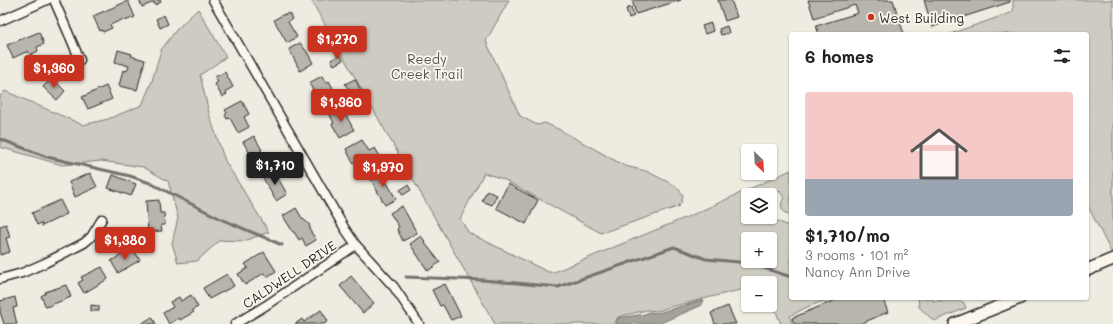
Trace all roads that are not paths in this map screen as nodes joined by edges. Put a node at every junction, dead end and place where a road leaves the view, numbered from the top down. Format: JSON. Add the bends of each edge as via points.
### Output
{"nodes":[{"id":1,"x":47,"y":0,"type":"edge"},
{"id":2,"x":54,"y":0,"type":"edge"},
{"id":3,"x":213,"y":0,"type":"edge"},
{"id":4,"x":0,"y":21,"type":"edge"},
{"id":5,"x":80,"y":60,"type":"dead end"},
{"id":6,"x":102,"y":219,"type":"dead end"},
{"id":7,"x":356,"y":245,"type":"junction"},
{"id":8,"x":1113,"y":259,"type":"edge"},
{"id":9,"x":1089,"y":269,"type":"edge"},
{"id":10,"x":0,"y":279,"type":"edge"},
{"id":11,"x":1015,"y":300,"type":"edge"},
{"id":12,"x":235,"y":324,"type":"edge"},
{"id":13,"x":419,"y":324,"type":"edge"},
{"id":14,"x":955,"y":324,"type":"edge"}],
"edges":[{"from":1,"to":4,"type":"street"},
{"from":2,"to":5,"type":"street"},
{"from":3,"to":7,"type":"street"},
{"from":6,"to":10,"type":"street","via":[[84,243],[22,273]]},
{"from":7,"to":12,"type":"street","name":"CALDWELL DRIVE"},
{"from":7,"to":13,"type":"street","via":[[394,287]]},
{"from":8,"to":9,"type":"street"},
{"from":11,"to":14,"type":"street"}]}
